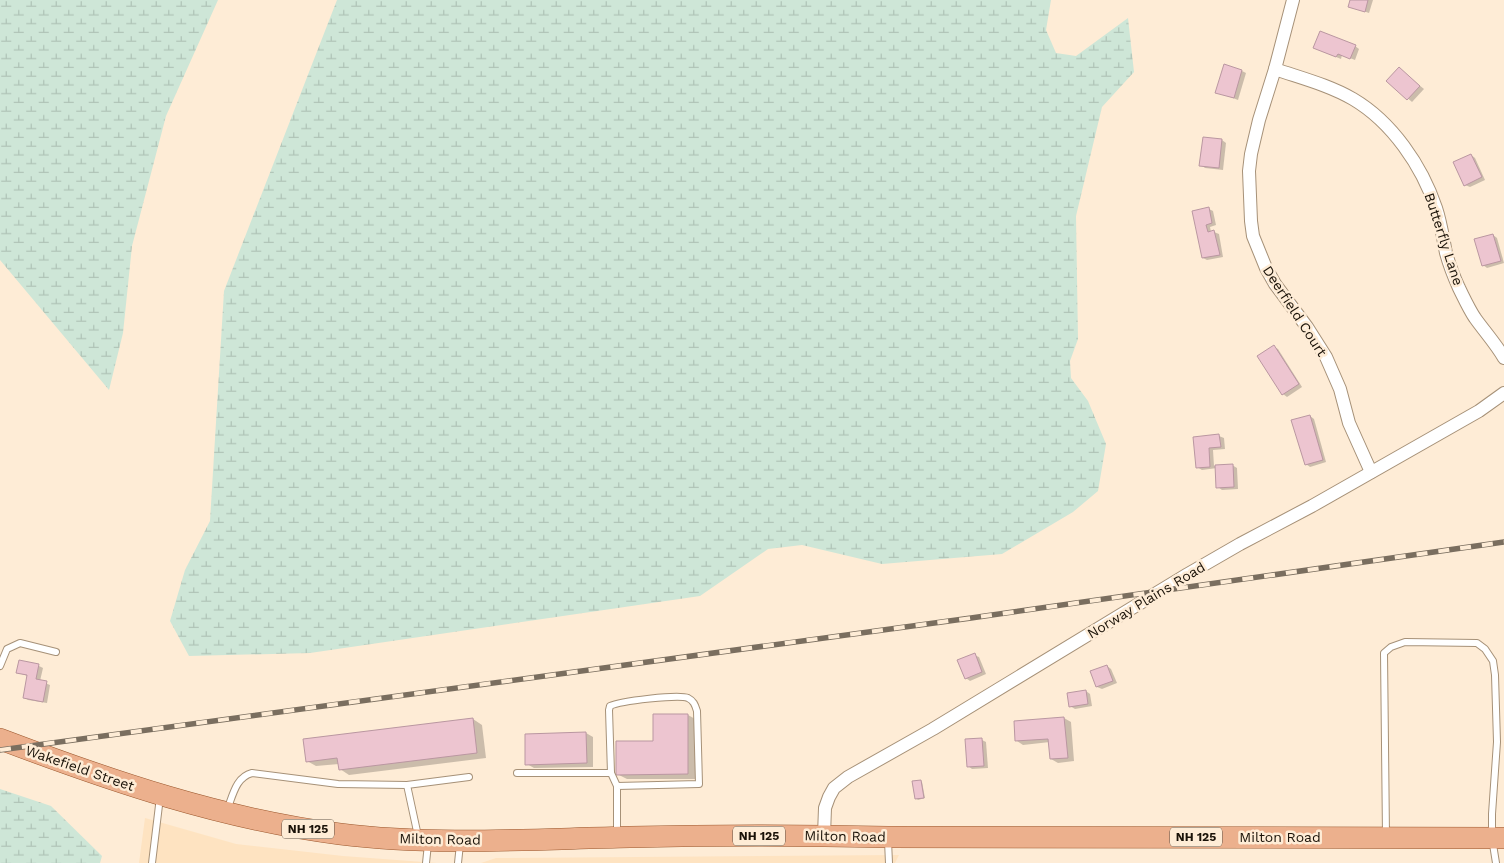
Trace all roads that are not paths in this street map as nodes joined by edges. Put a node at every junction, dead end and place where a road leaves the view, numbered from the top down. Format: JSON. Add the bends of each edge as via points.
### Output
{"nodes":[{"id":1,"x":1293,"y":0,"type":"edge"},
{"id":2,"x":1275,"y":69,"type":"junction"},
{"id":3,"x":1504,"y":358,"type":"edge"},
{"id":4,"x":1504,"y":393,"type":"edge"},
{"id":5,"x":1371,"y":472,"type":"junction"},
{"id":6,"x":56,"y":652,"type":"dead end"},
{"id":7,"x":0,"y":666,"type":"edge"},
{"id":8,"x":0,"y":739,"type":"edge"},
{"id":9,"x":517,"y":773,"type":"dead end"},
{"id":10,"x":611,"y":773,"type":"junction"},
{"id":11,"x":469,"y":777,"type":"dead end"},
{"id":12,"x":408,"y":785,"type":"junction"},
{"id":13,"x":617,"y":786,"type":"junction"},
{"id":14,"x":160,"y":796,"type":"junction"},
{"id":15,"x":226,"y":813,"type":"junction"},
{"id":16,"x":824,"y":836,"type":"junction"},
{"id":17,"x":617,"y":837,"type":"junction"},
{"id":18,"x":888,"y":837,"type":"junction"},
{"id":19,"x":1386,"y":838,"type":"junction"},
{"id":20,"x":1498,"y":838,"type":"edge"},
{"id":21,"x":423,"y":840,"type":"junction"},
{"id":22,"x":460,"y":841,"type":"junction"},
{"id":23,"x":152,"y":863,"type":"edge"},
{"id":24,"x":426,"y":863,"type":"edge"},
{"id":25,"x":458,"y":863,"type":"edge"},
{"id":26,"x":889,"y":863,"type":"edge"},
{"id":27,"x":1496,"y":863,"type":"edge"}],
"edges":[{"from":1,"to":2,"type":"street","name":"Deerfield Court"},
{"from":2,"to":3,"type":"street","name":"Butterfly Lane","via":[[1353,99],[1380,120],[1403,146],[1432,198],[1441,224],[1446,255],[1459,288],[1475,318]]},
{"from":2,"to":5,"type":"street","name":"Deerfield Court","via":[[1251,154],[1249,205],[1253,236],[1275,284],[1326,356],[1349,423]]},
{"from":4,"to":5,"type":"street","name":"Norway Plains Road","via":[[1479,411]]},
{"from":5,"to":16,"type":"street","name":"Norway Plains Road","via":[[1197,569],[933,730],[848,777],[834,788],[829,797],[825,808]]},
{"from":6,"to":7,"type":"lane","via":[[20,643],[7,649]]},
{"from":8,"to":14,"type":"main road","name":"Wakefield Street","number":"NH 125"},
{"from":9,"to":10,"type":"lane"},
{"from":10,"to":13,"type":"lane"},
{"from":10,"to":13,"type":"lane","via":[[610,706],[674,697],[691,699],[696,711],[699,784]]},
{"from":11,"to":12,"type":"lane"},
{"from":12,"to":15,"type":"lane","via":[[338,784],[252,773],[238,782]]},
{"from":12,"to":21,"type":"lane"},
{"from":13,"to":17,"type":"lane"},
{"from":14,"to":15,"type":"main road","name":"Milton Road","number":"NH 125"},
{"from":14,"to":23,"type":"lane"},
{"from":15,"to":21,"type":"main road","name":"Milton Road","number":"NH 125","via":[[340,834]]},
{"from":16,"to":17,"type":"main road","name":"Milton Road","number":"NH 125"},
{"from":16,"to":18,"type":"main road","name":"Milton Road","number":"NH 125"},
{"from":17,"to":22,"type":"main road","name":"Milton Road","number":"NH 125"},
{"from":18,"to":19,"type":"main road","name":"Milton Road","number":"NH 125"},
{"from":18,"to":26,"type":"lane"},
{"from":19,"to":20,"type":"main road","name":"Milton Road","number":"NH 125"},
{"from":19,"to":20,"type":"lane","via":[[1384,653],[1406,642],[1477,643],[1493,660],[1497,742],[1492,814]]},
{"from":20,"to":27,"type":"lane"},
{"from":21,"to":22,"type":"main road","name":"Milton Road","number":"NH 125"},
{"from":21,"to":24,"type":"lane"},
{"from":22,"to":25,"type":"lane"}]}
